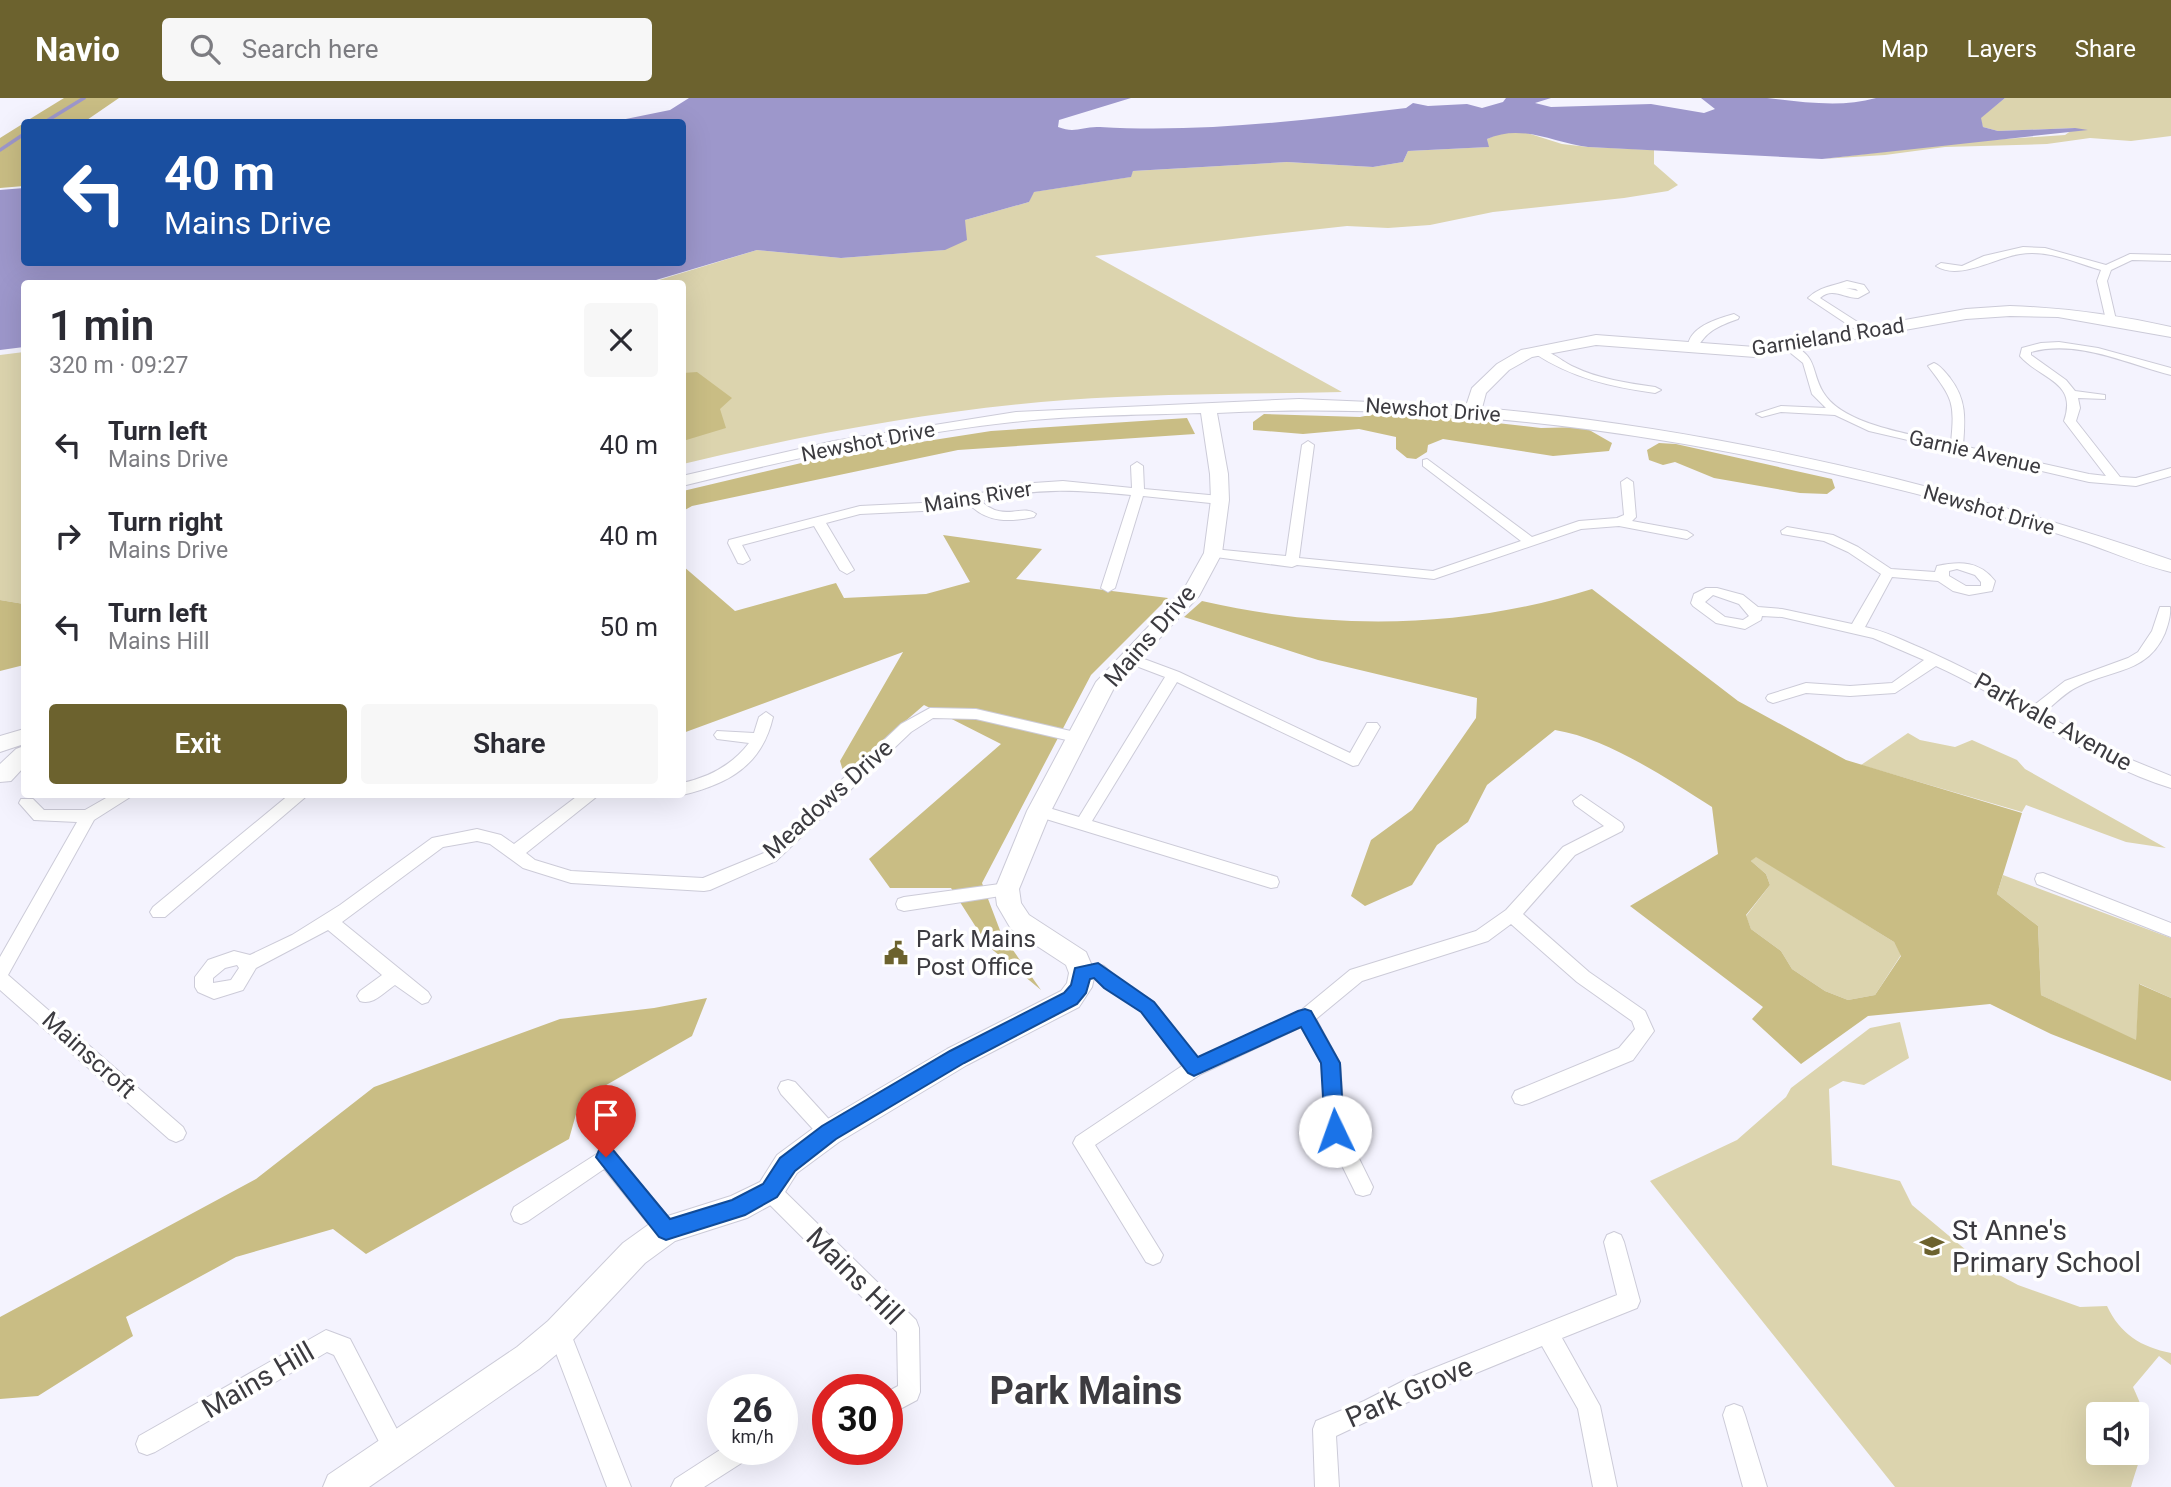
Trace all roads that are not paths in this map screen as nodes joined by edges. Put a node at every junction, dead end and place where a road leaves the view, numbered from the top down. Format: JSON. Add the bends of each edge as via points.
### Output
{"nodes":[{"id":1,"x":2171,"y":258,"type":"edge"},
{"id":2,"x":1941,"y":266,"type":"dead end"},
{"id":3,"x":2107,"y":268,"type":"junction"},
{"id":4,"x":1841,"y":289,"type":"dead end"},
{"id":5,"x":1734,"y":317,"type":"dead end"},
{"id":6,"x":2111,"y":320,"type":"junction"},
{"id":7,"x":1866,"y":332,"type":"junction"},
{"id":8,"x":2171,"y":332,"type":"edge"},
{"id":9,"x":1787,"y":346,"type":"junction"},
{"id":10,"x":1692,"y":348,"type":"junction"},
{"id":11,"x":1538,"y":351,"type":"junction"},
{"id":12,"x":1934,"y":366,"type":"dead end"},
{"id":13,"x":2171,"y":372,"type":"edge"},
{"id":14,"x":1655,"y":390,"type":"dead end"},
{"id":15,"x":2070,"y":394,"type":"junction"},
{"id":16,"x":2101,"y":397,"type":"dead end"},
{"id":17,"x":1208,"y":408,"type":"junction"},
{"id":18,"x":1837,"y":412,"type":"junction"},
{"id":19,"x":1472,"y":413,"type":"junction"},
{"id":20,"x":1762,"y":414,"type":"dead end"},
{"id":21,"x":1308,"y":445,"type":"dead end"},
{"id":22,"x":1957,"y":448,"type":"junction"},
{"id":23,"x":1427,"y":463,"type":"dead end"},
{"id":24,"x":1137,"y":466,"type":"dead end"},
{"id":25,"x":2171,"y":472,"type":"edge"},
{"id":26,"x":686,"y":480,"type":"edge"},
{"id":27,"x":2116,"y":480,"type":"junction"},
{"id":28,"x":1627,"y":482,"type":"dead end"},
{"id":29,"x":1138,"y":493,"type":"junction"},
{"id":30,"x":972,"y":499,"type":"junction"},
{"id":31,"x":1220,"y":500,"type":"junction"},
{"id":32,"x":1030,"y":514,"type":"dead end"},
{"id":33,"x":818,"y":521,"type":"junction"},
{"id":34,"x":1619,"y":522,"type":"junction"},
{"id":35,"x":1787,"y":531,"type":"dead end"},
{"id":36,"x":1687,"y":535,"type":"dead end"},
{"id":37,"x":1531,"y":542,"type":"junction"},
{"id":38,"x":1213,"y":553,"type":"junction"},
{"id":39,"x":743,"y":560,"type":"dead end"},
{"id":40,"x":1292,"y":563,"type":"junction"},
{"id":41,"x":2171,"y":566,"type":"edge"},
{"id":42,"x":846,"y":570,"type":"dead end"},
{"id":43,"x":1888,"y":573,"type":"junction"},
{"id":44,"x":1942,"y":577,"type":"dead end"},
{"id":45,"x":1108,"y":588,"type":"dead end"},
{"id":46,"x":2165,"y":610,"type":"dead end"},
{"id":47,"x":1755,"y":611,"type":"dead end"},
{"id":48,"x":1856,"y":630,"type":"junction"},
{"id":49,"x":1128,"y":658,"type":"junction"},
{"id":50,"x":1936,"y":659,"type":"junction"},
{"id":51,"x":1174,"y":675,"type":"junction"},
{"id":52,"x":1773,"y":698,"type":"dead end"},
{"id":53,"x":2033,"y":714,"type":"junction"},
{"id":54,"x":766,"y":717,"type":"dead end"},
{"id":55,"x":1372,"y":727,"type":"dead end"},
{"id":56,"x":722,"y":735,"type":"dead end"},
{"id":57,"x":1075,"y":737,"type":"junction"},
{"id":58,"x":21,"y":738,"type":"edge"},
{"id":59,"x":760,"y":739,"type":"junction"},
{"id":60,"x":0,"y":744,"type":"edge"},
{"id":61,"x":21,"y":757,"type":"edge"},
{"id":62,"x":1,"y":775,"type":"edge"},
{"id":63,"x":2171,"y":782,"type":"edge"},
{"id":64,"x":686,"y":788,"type":"edge"},
{"id":65,"x":120,"y":798,"type":"edge"},
{"id":66,"x":296,"y":798,"type":"edge"},
{"id":67,"x":587,"y":798,"type":"edge"},
{"id":68,"x":1581,"y":802,"type":"dead end"},
{"id":69,"x":27,"y":803,"type":"dead end"},
{"id":70,"x":1039,"y":811,"type":"junction"},
{"id":71,"x":88,"y":816,"type":"junction"},
{"id":72,"x":1082,"y":825,"type":"junction"},
{"id":73,"x":515,"y":852,"type":"junction"},
{"id":74,"x":2043,"y":879,"type":"dead end"},
{"id":75,"x":1271,"y":882,"type":"dead end"},
{"id":76,"x":1007,"y":888,"type":"junction"},
{"id":77,"x":904,"y":904,"type":"dead end"},
{"id":78,"x":159,"y":912,"type":"dead end"},
{"id":79,"x":1512,"y":915,"type":"junction"},
{"id":80,"x":330,"y":922,"type":"junction"},
{"id":81,"x":2171,"y":930,"type":"edge"},
{"id":82,"x":247,"y":964,"type":"dead end"},
{"id":83,"x":1079,"y":966,"type":"junction"},
{"id":84,"x":0,"y":973,"type":"edge"},
{"id":85,"x":395,"y":975,"type":"junction"},
{"id":86,"x":0,"y":979,"type":"edge"},
{"id":87,"x":366,"y":996,"type":"dead end"},
{"id":88,"x":422,"y":997,"type":"dead end"},
{"id":89,"x":1305,"y":1017,"type":"junction"},
{"id":90,"x":1194,"y":1068,"type":"junction"},
{"id":91,"x":788,"y":1088,"type":"dead end"},
{"id":92,"x":1522,"y":1097,"type":"dead end"},
{"id":93,"x":176,"y":1133,"type":"dead end"},
{"id":94,"x":829,"y":1133,"type":"junction"},
{"id":95,"x":1363,"y":1187,"type":"dead end"},
{"id":96,"x":770,"y":1191,"type":"junction"},
{"id":97,"x":521,"y":1214,"type":"dead end"},
{"id":98,"x":666,"y":1230,"type":"junction"},
{"id":99,"x":1614,"y":1241,"type":"dead end"},
{"id":100,"x":1153,"y":1255,"type":"dead end"},
{"id":101,"x":559,"y":1332,"type":"junction"},
{"id":102,"x":1547,"y":1333,"type":"junction"},
{"id":103,"x":903,"y":1396,"type":"edge"},
{"id":104,"x":1734,"y":1415,"type":"dead end"},
{"id":105,"x":147,"y":1444,"type":"dead end"},
{"id":106,"x":396,"y":1451,"type":"junction"},
{"id":107,"x":718,"y":1465,"type":"edge"},
{"id":108,"x":340,"y":1487,"type":"edge"},
{"id":109,"x":619,"y":1487,"type":"edge"},
{"id":110,"x":683,"y":1487,"type":"edge"},
{"id":111,"x":1326,"y":1487,"type":"edge"},
{"id":112,"x":1605,"y":1487,"type":"edge"},
{"id":113,"x":1755,"y":1487,"type":"edge"}],
"edges":[{"from":1,"to":3,"type":"street","via":[[2130,257]]},
{"from":2,"to":3,"type":"street","via":[[1963,269],[2023,250],[2045,251]]},
{"from":3,"to":6,"type":"street","via":[[2102,281]]},
{"from":4,"to":7,"type":"street","via":[[1823,290],[1813,298]]},
{"from":5,"to":10,"type":"street","via":[[1696,335]]},
{"from":6,"to":7,"type":"street","name":"Garnieland Road","via":[[2010,311]]},
{"from":6,"to":8,"type":"street","name":"Garnieland Road"},
{"from":7,"to":9,"type":"street","name":"Garnieland Road"},
{"from":9,"to":10,"type":"street","name":"Garnieland Road","via":[[1755,352]]},
{"from":9,"to":18,"type":"street","name":"Garnie Avenue","via":[[1808,362],[1818,394]]},
{"from":10,"to":11,"type":"street","name":"Garnieland Road","via":[[1596,340]]},
{"from":11,"to":14,"type":"street","via":[[1597,382]]},
{"from":11,"to":19,"type":"street","name":"Garnieland Road","via":[[1503,367],[1478,391]]},
{"from":12,"to":22,"type":"street","via":[[1961,401]]},
{"from":13,"to":15,"type":"street","via":[[2080,349],[2045,345],[2026,350],[2025,356]]},
{"from":15,"to":16,"type":"street"},
{"from":15,"to":27,"type":"street","via":[[2074,404],[2070,421]]},
{"from":17,"to":19,"type":"street","name":"Newshot Drive","via":[[1328,404]]},
{"from":17,"to":26,"type":"street","name":"Newshot Drive","via":[[1097,409],[988,420]]},
{"from":17,"to":31,"type":"street","name":"Mains Drive"},
{"from":18,"to":20,"type":"street","name":"Garnie Avenue","via":[[1781,409]]},
{"from":18,"to":22,"type":"street","name":"Garnie Avenue","via":[[1873,429]]},
{"from":19,"to":41,"type":"street","name":"Newshot Drive","via":[[1566,421],[1675,438],[1885,481],[1986,507]]},
{"from":21,"to":40,"type":"street"},
{"from":22,"to":27,"type":"street","name":"Garnie Avenue"},
{"from":23,"to":37,"type":"street"},
{"from":24,"to":29,"type":"street"},
{"from":25,"to":27,"type":"street","name":"Garnie Avenue","via":[[2136,482]]},
{"from":28,"to":34,"type":"street","via":[[1630,517]]},
{"from":29,"to":30,"type":"street","name":"Mains River","via":[[1063,485],[1019,488]]},
{"from":29,"to":31,"type":"street","name":"Mains River"},
{"from":29,"to":45,"type":"street"},
{"from":30,"to":32,"type":"street","via":[[982,512],[996,518]]},
{"from":30,"to":33,"type":"street","name":"Mains River","via":[[943,506],[860,510]]},
{"from":31,"to":38,"type":"street","name":"Mains Drive"},
{"from":33,"to":39,"type":"street","name":"Mains River","via":[[734,543]]},
{"from":33,"to":42,"type":"street"},
{"from":34,"to":36,"type":"street"},
{"from":34,"to":37,"type":"street","via":[[1579,525]]},
{"from":35,"to":43,"type":"street","via":[[1808,531],[1833,539]]},
{"from":37,"to":40,"type":"street","via":[[1434,575]]},
{"from":38,"to":40,"type":"street"},
{"from":38,"to":49,"type":"street","name":"Mains Drive","via":[[1192,592]]},
{"from":43,"to":44,"type":"street"},
{"from":43,"to":48,"type":"street"},
{"from":46,"to":53,"type":"street","via":[[2158,639],[2146,654],[2125,666],[2072,682]]},
{"from":47,"to":48,"type":"street","name":"Parkvale Avenue"},
{"from":48,"to":50,"type":"street","name":"Parkvale Avenue"},
{"from":49,"to":51,"type":"street"},
{"from":49,"to":57,"type":"street","name":"Mains Drive","via":[[1106,682]]},
{"from":50,"to":52,"type":"street","via":[[1895,688],[1805,688]]},
{"from":50,"to":53,"type":"street","name":"Parkvale Avenue"},
{"from":51,"to":55,"type":"street","via":[[1353,761]]},
{"from":51,"to":72,"type":"street"},
{"from":53,"to":63,"type":"street","name":"Parkvale Avenue","via":[[2097,752]]},
{"from":54,"to":59,"type":"street"},
{"from":56,"to":59,"type":"street"},
{"from":57,"to":70,"type":"street","name":"Mains Drive"},
{"from":57,"to":73,"type":"street","name":"Meadows Drive","via":[[976,714],[930,713],[906,728],[770,857],[704,885],[571,877],[529,864]]},
{"from":58,"to":60,"type":"street"},
{"from":59,"to":64,"type":"street","via":[[733,769]]},
{"from":61,"to":62,"type":"street"},
{"from":65,"to":71,"type":"street"},
{"from":66,"to":78,"type":"street"},
{"from":67,"to":73,"type":"street"},
{"from":68,"to":79,"type":"street","via":[[1616,827],[1569,851]]},
{"from":69,"to":71,"type":"street","via":[[40,816]]},
{"from":70,"to":72,"type":"street"},
{"from":70,"to":76,"type":"street","name":"Mains Drive"},
{"from":71,"to":84,"type":"street"},
{"from":72,"to":75,"type":"street"},
{"from":73,"to":80,"type":"street","name":"Meadows Drive","via":[[495,839],[477,835],[438,842]]},
{"from":74,"to":81,"type":"street"},
{"from":76,"to":77,"type":"street"},
{"from":76,"to":83,"type":"street","via":[[1009,905],[1020,922]]},
{"from":79,"to":89,"type":"street","via":[[1482,936],[1356,975]]},
{"from":79,"to":92,"type":"street","via":[[1583,977],[1639,1016],[1645,1031],[1626,1054]]},
{"from":80,"to":82,"type":"street","name":"Meadows Drive"},
{"from":80,"to":85,"type":"street"},
{"from":83,"to":90,"type":"street","via":[[1098,971],[1148,1007]]},
{"from":83,"to":94,"type":"street","via":[[1079,987],[1070,999],[957,1057]]},
{"from":85,"to":87,"type":"street"},
{"from":85,"to":88,"type":"street"},
{"from":86,"to":93,"type":"street","name":"Mainscroft"},
{"from":89,"to":90,"type":"street"},
{"from":89,"to":95,"type":"street","via":[[1331,1063],[1335,1131]]},
{"from":90,"to":100,"type":"street","via":[[1083,1143]]},
{"from":91,"to":94,"type":"street"},
{"from":94,"to":96,"type":"street","via":[[788,1164]]},
{"from":96,"to":98,"type":"street","via":[[737,1209]]},
{"from":96,"to":103,"type":"street","name":"Mains Hill","via":[[908,1328],[909,1392]]},
{"from":97,"to":98,"type":"street","via":[[606,1157]]},
{"from":98,"to":101,"type":"street","via":[[634,1253]]},
{"from":99,"to":102,"type":"street","name":"Park Grove","via":[[1629,1301]]},
{"from":101,"to":106,"type":"street"},
{"from":101,"to":109,"type":"street"},
{"from":102,"to":111,"type":"street","name":"Park Grove","via":[[1324,1429]]},
{"from":102,"to":112,"type":"street","via":[[1589,1406]]},
{"from":104,"to":113,"type":"street"},
{"from":105,"to":106,"type":"street","name":"Mains Hill","via":[[326,1341],[342,1347]]},
{"from":106,"to":108,"type":"street"},
{"from":107,"to":110,"type":"street"}]}
